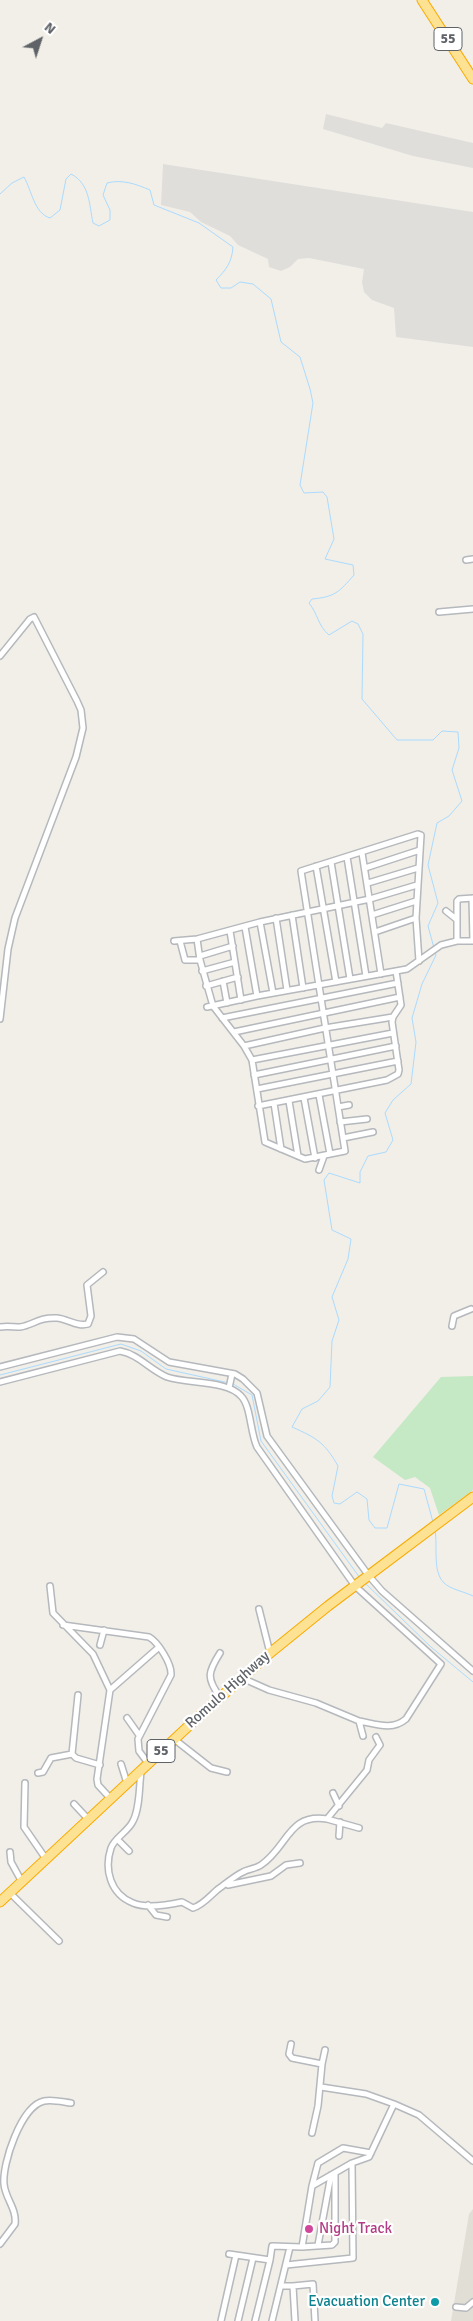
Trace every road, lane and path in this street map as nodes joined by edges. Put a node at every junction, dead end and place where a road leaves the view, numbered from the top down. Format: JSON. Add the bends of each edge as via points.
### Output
{"nodes":[{"id":1,"x":422,"y":0,"type":"edge"},
{"id":2,"x":473,"y":79,"type":"edge"},
{"id":3,"x":473,"y":559,"type":"edge"},
{"id":4,"x":466,"y":560,"type":"dead end"},
{"id":5,"x":473,"y":609,"type":"edge"},
{"id":6,"x":439,"y":612,"type":"dead end"},
{"id":7,"x":0,"y":656,"type":"edge"},
{"id":8,"x":420,"y":850,"type":"junction"},
{"id":9,"x":362,"y":853,"type":"junction"},
{"id":10,"x":347,"y":857,"type":"junction"},
{"id":11,"x":331,"y":862,"type":"junction"},
{"id":12,"x":316,"y":866,"type":"junction"},
{"id":13,"x":365,"y":868,"type":"junction"},
{"id":14,"x":418,"y":868,"type":"junction"},
{"id":15,"x":368,"y":883,"type":"junction"},
{"id":16,"x":417,"y":885,"type":"junction"},
{"id":17,"x":472,"y":898,"type":"edge"},
{"id":18,"x":370,"y":899,"type":"junction"},
{"id":19,"x":354,"y":902,"type":"junction"},
{"id":20,"x":416,"y":902,"type":"junction"},
{"id":21,"x":339,"y":905,"type":"junction"},
{"id":22,"x":324,"y":908,"type":"junction"},
{"id":23,"x":446,"y":910,"type":"dead end"},
{"id":24,"x":307,"y":912,"type":"junction"},
{"id":25,"x":292,"y":915,"type":"junction"},
{"id":26,"x":372,"y":916,"type":"junction"},
{"id":27,"x":276,"y":918,"type":"junction"},
{"id":28,"x":416,"y":918,"type":"junction"},
{"id":29,"x":456,"y":919,"type":"junction"},
{"id":30,"x":260,"y":922,"type":"junction"},
{"id":31,"x":245,"y":927,"type":"junction"},
{"id":32,"x":230,"y":930,"type":"junction"},
{"id":33,"x":375,"y":932,"type":"junction"},
{"id":34,"x":197,"y":939,"type":"junction"},
{"id":35,"x":457,"y":940,"type":"junction"},
{"id":36,"x":473,"y":941,"type":"edge"},
{"id":37,"x":233,"y":946,"type":"junction"},
{"id":38,"x":200,"y":958,"type":"junction"},
{"id":39,"x":419,"y":961,"type":"junction"},
{"id":40,"x":235,"y":962,"type":"junction"},
{"id":41,"x":202,"y":971,"type":"junction"},
{"id":42,"x":396,"y":971,"type":"junction"},
{"id":43,"x":381,"y":974,"type":"junction"},
{"id":44,"x":366,"y":976,"type":"junction"},
{"id":45,"x":238,"y":977,"type":"junction"},
{"id":46,"x":350,"y":979,"type":"junction"},
{"id":47,"x":223,"y":981,"type":"junction"},
{"id":48,"x":336,"y":982,"type":"junction"},
{"id":49,"x":398,"y":983,"type":"junction"},
{"id":50,"x":318,"y":985,"type":"junction"},
{"id":51,"x":206,"y":986,"type":"junction"},
{"id":52,"x":303,"y":988,"type":"junction"},
{"id":53,"x":287,"y":990,"type":"junction"},
{"id":54,"x":273,"y":993,"type":"junction"},
{"id":55,"x":256,"y":996,"type":"junction"},
{"id":56,"x":320,"y":998,"type":"junction"},
{"id":57,"x":400,"y":998,"type":"junction"},
{"id":58,"x":241,"y":1000,"type":"junction"},
{"id":59,"x":227,"y":1003,"type":"junction"},
{"id":60,"x":210,"y":1007,"type":"junction"},
{"id":61,"x":322,"y":1012,"type":"junction"},
{"id":62,"x":393,"y":1017,"type":"junction"},
{"id":63,"x":222,"y":1018,"type":"junction"},
{"id":64,"x":0,"y":1019,"type":"edge"},
{"id":65,"x":325,"y":1028,"type":"junction"},
{"id":66,"x":234,"y":1032,"type":"junction"},
{"id":67,"x":394,"y":1032,"type":"junction"},
{"id":68,"x":328,"y":1044,"type":"junction"},
{"id":69,"x":244,"y":1046,"type":"junction"},
{"id":70,"x":396,"y":1046,"type":"junction"},
{"id":71,"x":252,"y":1060,"type":"junction"},
{"id":72,"x":331,"y":1061,"type":"junction"},
{"id":73,"x":398,"y":1061,"type":"junction"},
{"id":74,"x":254,"y":1075,"type":"junction"},
{"id":75,"x":333,"y":1075,"type":"junction"},
{"id":76,"x":257,"y":1089,"type":"junction"},
{"id":77,"x":335,"y":1092,"type":"junction"},
{"id":78,"x":319,"y":1095,"type":"junction"},
{"id":79,"x":304,"y":1098,"type":"junction"},
{"id":80,"x":289,"y":1100,"type":"junction"},
{"id":81,"x":274,"y":1103,"type":"junction"},
{"id":82,"x":349,"y":1105,"type":"dead end"},
{"id":83,"x":258,"y":1106,"type":"junction"},
{"id":84,"x":338,"y":1107,"type":"junction"},
{"id":85,"x":367,"y":1119,"type":"dead end"},
{"id":86,"x":340,"y":1122,"type":"junction"},
{"id":87,"x":372,"y":1132,"type":"dead end"},
{"id":88,"x":343,"y":1138,"type":"junction"},
{"id":89,"x":281,"y":1149,"type":"junction"},
{"id":90,"x":328,"y":1155,"type":"junction"},
{"id":91,"x":298,"y":1156,"type":"junction"},
{"id":92,"x":315,"y":1158,"type":"junction"},
{"id":93,"x":305,"y":1159,"type":"junction"},
{"id":94,"x":303,"y":1166,"type":"dead end"},
{"id":95,"x":319,"y":1170,"type":"dead end"},
{"id":96,"x":103,"y":1272,"type":"dead end"},
{"id":97,"x":472,"y":1311,"type":"edge"},
{"id":98,"x":452,"y":1326,"type":"dead end"},
{"id":99,"x":0,"y":1327,"type":"edge"},
{"id":100,"x":0,"y":1367,"type":"edge"},
{"id":101,"x":232,"y":1376,"type":"junction"},
{"id":102,"x":0,"y":1382,"type":"edge"},
{"id":103,"x":230,"y":1387,"type":"junction"},
{"id":104,"x":473,"y":1497,"type":"edge"},
{"id":105,"x":368,"y":1576,"type":"junction"},
{"id":106,"x":356,"y":1585,"type":"junction"},
{"id":107,"x":50,"y":1586,"type":"dead end"},
{"id":108,"x":259,"y":1609,"type":"dead end"},
{"id":109,"x":62,"y":1625,"type":"junction"},
{"id":110,"x":104,"y":1630,"type":"junction"},
{"id":111,"x":100,"y":1644,"type":"dead end"},
{"id":112,"x":158,"y":1648,"type":"junction"},
{"id":113,"x":220,"y":1653,"type":"dead end"},
{"id":114,"x":270,"y":1653,"type":"junction"},
{"id":115,"x":473,"y":1671,"type":"edge"},
{"id":116,"x":241,"y":1678,"type":"junction"},
{"id":117,"x":110,"y":1690,"type":"junction"},
{"id":118,"x":78,"y":1695,"type":"dead end"},
{"id":119,"x":220,"y":1697,"type":"junction"},
{"id":120,"x":127,"y":1718,"type":"dead end"},
{"id":121,"x":359,"y":1721,"type":"junction"},
{"id":122,"x":139,"y":1735,"type":"junction"},
{"id":123,"x":363,"y":1736,"type":"dead end"},
{"id":124,"x":376,"y":1737,"type":"dead end"},
{"id":125,"x":174,"y":1739,"type":"junction"},
{"id":126,"x":72,"y":1754,"type":"junction"},
{"id":127,"x":148,"y":1763,"type":"junction"},
{"id":128,"x":121,"y":1764,"type":"dead end"},
{"id":129,"x":100,"y":1765,"type":"junction"},
{"id":130,"x":141,"y":1772,"type":"junction"},
{"id":131,"x":227,"y":1772,"type":"dead end"},
{"id":132,"x":38,"y":1773,"type":"dead end"},
{"id":133,"x":26,"y":1783,"type":"dead end"},
{"id":134,"x":127,"y":1784,"type":"junction"},
{"id":135,"x":333,"y":1793,"type":"dead end"},
{"id":136,"x":111,"y":1800,"type":"junction"},
{"id":137,"x":74,"y":1804,"type":"dead end"},
{"id":138,"x":338,"y":1806,"type":"junction"},
{"id":139,"x":327,"y":1818,"type":"junction"},
{"id":140,"x":90,"y":1820,"type":"junction"},
{"id":141,"x":340,"y":1822,"type":"junction"},
{"id":142,"x":359,"y":1828,"type":"dead end"},
{"id":143,"x":339,"y":1836,"type":"dead end"},
{"id":144,"x":117,"y":1839,"type":"junction"},
{"id":145,"x":129,"y":1851,"type":"dead end"},
{"id":146,"x":10,"y":1852,"type":"dead end"},
{"id":147,"x":47,"y":1860,"type":"junction"},
{"id":148,"x":300,"y":1862,"type":"dead end"},
{"id":149,"x":22,"y":1882,"type":"junction"},
{"id":150,"x":226,"y":1885,"type":"junction"},
{"id":151,"x":10,"y":1893,"type":"junction"},
{"id":152,"x":0,"y":1902,"type":"edge"},
{"id":153,"x":148,"y":1906,"type":"junction"},
{"id":154,"x":166,"y":1917,"type":"dead end"},
{"id":155,"x":59,"y":1942,"type":"dead end"},
{"id":156,"x":291,"y":2044,"type":"dead end"},
{"id":157,"x":326,"y":2050,"type":"dead end"},
{"id":158,"x":322,"y":2064,"type":"junction"},
{"id":159,"x":320,"y":2087,"type":"junction"},
{"id":160,"x":71,"y":2103,"type":"dead end"},
{"id":161,"x":394,"y":2104,"type":"junction"},
{"id":162,"x":312,"y":2132,"type":"dead end"},
{"id":163,"x":360,"y":2152,"type":"junction"},
{"id":164,"x":371,"y":2153,"type":"junction"},
{"id":165,"x":358,"y":2160,"type":"junction"},
{"id":166,"x":473,"y":2161,"type":"edge"},
{"id":167,"x":352,"y":2163,"type":"junction"},
{"id":168,"x":333,"y":2174,"type":"junction"},
{"id":169,"x":312,"y":2186,"type":"junction"},
{"id":170,"x":0,"y":2244,"type":"edge"},
{"id":171,"x":318,"y":2246,"type":"junction"},
{"id":172,"x":290,"y":2247,"type":"junction"},
{"id":173,"x":302,"y":2247,"type":"junction"},
{"id":174,"x":228,"y":2254,"type":"dead end"},
{"id":175,"x":236,"y":2255,"type":"junction"},
{"id":176,"x":253,"y":2258,"type":"junction"},
{"id":177,"x":270,"y":2260,"type":"junction"},
{"id":178,"x":286,"y":2265,"type":"junction"},
{"id":179,"x":281,"y":2286,"type":"junction"},
{"id":180,"x":293,"y":2286,"type":"junction"},
{"id":181,"x":473,"y":2302,"type":"edge"},
{"id":182,"x":456,"y":2307,"type":"dead end"},
{"id":183,"x":221,"y":2321,"type":"edge"},
{"id":184,"x":238,"y":2321,"type":"edge"},
{"id":185,"x":255,"y":2321,"type":"edge"},
{"id":186,"x":272,"y":2321,"type":"edge"},
{"id":187,"x":295,"y":2321,"type":"edge"},
{"id":188,"x":316,"y":2321,"type":"edge"}],
"edges":[{"from":1,"to":2,"type":"highway","number":"55"},
{"from":3,"to":4,"type":"street"},
{"from":5,"to":6,"type":"street"},
{"from":7,"to":64,"type":"street","via":[[34,617],[81,710],[83,728],[76,757],[14,918]]},
{"from":8,"to":9,"type":"street","via":[[421,837],[418,834]]},
{"from":8,"to":13,"type":"street"},
{"from":8,"to":14,"type":"street"},
{"from":9,"to":10,"type":"street"},
{"from":9,"to":13,"type":"street"},
{"from":10,"to":11,"type":"street"},
{"from":10,"to":19,"type":"street"},
{"from":11,"to":12,"type":"street"},
{"from":11,"to":21,"type":"street"},
{"from":12,"to":22,"type":"street"},
{"from":12,"to":24,"type":"street","via":[[301,873]]},
{"from":13,"to":15,"type":"street"},
{"from":14,"to":15,"type":"street"},
{"from":14,"to":16,"type":"street"},
{"from":15,"to":18,"type":"street"},
{"from":16,"to":18,"type":"street"},
{"from":16,"to":20,"type":"street"},
{"from":17,"to":29,"type":"street","via":[[458,900]]},
{"from":17,"to":36,"type":"street"},
{"from":18,"to":19,"type":"street"},
{"from":18,"to":26,"type":"street"},
{"from":19,"to":21,"type":"street"},
{"from":19,"to":44,"type":"street"},
{"from":20,"to":26,"type":"street"},
{"from":20,"to":28,"type":"street"},
{"from":21,"to":22,"type":"street"},
{"from":21,"to":46,"type":"street"},
{"from":22,"to":24,"type":"street"},
{"from":22,"to":48,"type":"street"},
{"from":23,"to":29,"type":"street"},
{"from":24,"to":25,"type":"street"},
{"from":24,"to":50,"type":"street"},
{"from":25,"to":27,"type":"street"},
{"from":25,"to":52,"type":"street"},
{"from":26,"to":33,"type":"street"},
{"from":27,"to":30,"type":"street"},
{"from":27,"to":53,"type":"street"},
{"from":28,"to":33,"type":"street"},
{"from":28,"to":39,"type":"street"},
{"from":29,"to":35,"type":"street"},
{"from":30,"to":31,"type":"street"},
{"from":30,"to":54,"type":"street"},
{"from":31,"to":32,"type":"street"},
{"from":31,"to":55,"type":"street"},
{"from":32,"to":34,"type":"street"},
{"from":32,"to":37,"type":"street"},
{"from":33,"to":43,"type":"street"},
{"from":34,"to":38,"type":"street"},
{"from":34,"to":38,"type":"street","via":[[177,941],[185,960]]},
{"from":35,"to":36,"type":"street"},
{"from":35,"to":39,"type":"street","via":[[441,945]]},
{"from":37,"to":38,"type":"street"},
{"from":37,"to":40,"type":"street"},
{"from":38,"to":41,"type":"street"},
{"from":39,"to":42,"type":"street","via":[[407,969]]},
{"from":40,"to":41,"type":"street"},
{"from":40,"to":45,"type":"street"},
{"from":41,"to":51,"type":"street"},
{"from":42,"to":43,"type":"street"},
{"from":42,"to":49,"type":"street"},
{"from":43,"to":44,"type":"street"},
{"from":44,"to":46,"type":"street"},
{"from":45,"to":47,"type":"street"},
{"from":45,"to":58,"type":"street"},
{"from":46,"to":48,"type":"street"},
{"from":47,"to":51,"type":"street"},
{"from":47,"to":59,"type":"street"},
{"from":48,"to":50,"type":"street"},
{"from":49,"to":56,"type":"street"},
{"from":49,"to":57,"type":"street"},
{"from":50,"to":52,"type":"street"},
{"from":50,"to":56,"type":"street"},
{"from":51,"to":60,"type":"street"},
{"from":52,"to":53,"type":"street"},
{"from":53,"to":54,"type":"street"},
{"from":54,"to":55,"type":"street"},
{"from":55,"to":58,"type":"street"},
{"from":56,"to":61,"type":"street"},
{"from":56,"to":63,"type":"street"},
{"from":57,"to":61,"type":"street"},
{"from":57,"to":62,"type":"street","via":[[401,1005]]},
{"from":58,"to":59,"type":"street"},
{"from":59,"to":60,"type":"street"},
{"from":60,"to":63,"type":"street"},
{"from":61,"to":65,"type":"street"},
{"from":61,"to":66,"type":"street"},
{"from":62,"to":65,"type":"street"},
{"from":62,"to":67,"type":"street"},
{"from":63,"to":66,"type":"street"},
{"from":65,"to":68,"type":"street"},
{"from":65,"to":69,"type":"street"},
{"from":66,"to":69,"type":"street"},
{"from":67,"to":68,"type":"street"},
{"from":67,"to":70,"type":"street"},
{"from":68,"to":71,"type":"street"},
{"from":68,"to":72,"type":"street"},
{"from":69,"to":71,"type":"street"},
{"from":70,"to":72,"type":"street"},
{"from":70,"to":73,"type":"street"},
{"from":71,"to":74,"type":"street"},
{"from":72,"to":74,"type":"street"},
{"from":72,"to":75,"type":"street"},
{"from":73,"to":75,"type":"street"},
{"from":73,"to":77,"type":"street","via":[[400,1070],[394,1078]]},
{"from":74,"to":76,"type":"street"},
{"from":75,"to":76,"type":"street"},
{"from":75,"to":77,"type":"street"},
{"from":76,"to":83,"type":"street"},
{"from":77,"to":78,"type":"street"},
{"from":77,"to":84,"type":"street"},
{"from":78,"to":79,"type":"street"},
{"from":78,"to":90,"type":"street"},
{"from":79,"to":80,"type":"street"},
{"from":79,"to":92,"type":"street"},
{"from":80,"to":81,"type":"street"},
{"from":80,"to":91,"type":"street"},
{"from":81,"to":83,"type":"street"},
{"from":81,"to":89,"type":"street"},
{"from":82,"to":84,"type":"street"},
{"from":83,"to":89,"type":"street","via":[[265,1142]]},
{"from":84,"to":86,"type":"street"},
{"from":85,"to":86,"type":"street"},
{"from":86,"to":88,"type":"street"},
{"from":87,"to":88,"type":"street"},
{"from":88,"to":90,"type":"street","via":[[345,1151]]},
{"from":89,"to":91,"type":"street"},
{"from":90,"to":92,"type":"street"},
{"from":90,"to":95,"type":"street"},
{"from":91,"to":93,"type":"street"},
{"from":92,"to":93,"type":"street"},
{"from":93,"to":94,"type":"street"},
{"from":96,"to":99,"type":"street","via":[[87,1285],[91,1316],[88,1324],[48,1318],[20,1327]]},
{"from":97,"to":98,"type":"street","via":[[454,1316]]},
{"from":100,"to":101,"type":"street","via":[[118,1336],[134,1339],[169,1362]]},
{"from":101,"to":103,"type":"street"},
{"from":101,"to":105,"type":"street","via":[[243,1379],[257,1393],[267,1436]]},
{"from":102,"to":103,"type":"street","via":[[120,1351],[129,1352],[152,1370],[168,1377]]},
{"from":103,"to":106,"type":"street","via":[[244,1399],[257,1447]]},
{"from":104,"to":105,"type":"highway","name":"Romulo Highway","number":"55"},
{"from":105,"to":106,"type":"highway","name":"Romulo Highway","number":"55"},
{"from":105,"to":115,"type":"street"},
{"from":106,"to":114,"type":"highway","name":"Romulo Highway","number":"55"},
{"from":106,"to":121,"type":"street","via":[[441,1664],[406,1720],[389,1726]]},
{"from":107,"to":109,"type":"street","via":[[53,1613]]},
{"from":108,"to":114,"type":"street"},
{"from":109,"to":110,"type":"street"},
{"from":109,"to":117,"type":"street","via":[[93,1654]]},
{"from":110,"to":111,"type":"street"},
{"from":110,"to":112,"type":"street","via":[[149,1637]]},
{"from":112,"to":117,"type":"street"},
{"from":112,"to":122,"type":"street","via":[[172,1671]]},
{"from":113,"to":119,"type":"street","via":[[210,1672],[212,1686]]},
{"from":114,"to":116,"type":"highway","name":"Romulo Highway","number":"55"},
{"from":116,"to":119,"type":"highway","name":"Romulo Highway","number":"55"},
{"from":116,"to":121,"type":"street"},
{"from":117,"to":129,"type":"street"},
{"from":118,"to":126,"type":"street"},
{"from":119,"to":125,"type":"highway","name":"Romulo Highway","number":"55"},
{"from":120,"to":122,"type":"street"},
{"from":121,"to":123,"type":"street"},
{"from":122,"to":127,"type":"street","via":[[140,1751]]},
{"from":124,"to":138,"type":"street","via":[[380,1745],[369,1760],[368,1770]]},
{"from":125,"to":127,"type":"highway","name":"Romulo Highway","number":"55"},
{"from":125,"to":131,"type":"street","via":[[211,1768]]},
{"from":126,"to":129,"type":"street"},
{"from":126,"to":132,"type":"street","via":[[51,1758],[43,1772]]},
{"from":127,"to":130,"type":"highway","name":"Romulo Highway","number":"55"},
{"from":128,"to":134,"type":"street"},
{"from":129,"to":136,"type":"street","via":[[97,1782]]},
{"from":130,"to":134,"type":"highway","name":"Romulo Highway","number":"55"},
{"from":130,"to":144,"type":"street","via":[[133,1823]]},
{"from":133,"to":147,"type":"street","via":[[24,1827]]},
{"from":134,"to":136,"type":"highway","name":"Romulo Highway","number":"55"},
{"from":135,"to":138,"type":"street"},
{"from":136,"to":140,"type":"highway","name":"Romulo Highway","number":"55"},
{"from":137,"to":140,"type":"street"},
{"from":138,"to":139,"type":"street"},
{"from":139,"to":141,"type":"street"},
{"from":139,"to":150,"type":"street","via":[[312,1816],[303,1821],[261,1865],[243,1871]]},
{"from":140,"to":147,"type":"highway","name":"Romulo Highway","number":"55"},
{"from":141,"to":142,"type":"street"},
{"from":141,"to":143,"type":"street"},
{"from":144,"to":145,"type":"street"},
{"from":144,"to":153,"type":"street","via":[[108,1865],[110,1881],[125,1899]]},
{"from":146,"to":149,"type":"street","via":[[11,1862]]},
{"from":147,"to":149,"type":"highway","name":"Romulo Highway","number":"55"},
{"from":148,"to":150,"type":"street","via":[[286,1865],[271,1876]]},
{"from":149,"to":151,"type":"highway","name":"Romulo Highway","number":"55"},
{"from":150,"to":153,"type":"street","via":[[196,1907],[191,1908],[182,1902]]},
{"from":151,"to":152,"type":"highway","name":"Romulo Highway","number":"55"},
{"from":151,"to":155,"type":"street"},
{"from":153,"to":154,"type":"street","via":[[156,1915]]},
{"from":156,"to":158,"type":"street","via":[[289,2054],[292,2058]]},
{"from":157,"to":158,"type":"street"},
{"from":158,"to":159,"type":"street"},
{"from":159,"to":161,"type":"street","via":[[366,2094]]},
{"from":159,"to":162,"type":"street"},
{"from":160,"to":170,"type":"street","via":[[43,2102],[35,2106],[17,2127],[4,2184],[15,2224]]},
{"from":161,"to":164,"type":"street"},
{"from":161,"to":166,"type":"street","via":[[419,2115]]},
{"from":163,"to":164,"type":"street"},
{"from":163,"to":165,"type":"street"},
{"from":163,"to":169,"type":"street","via":[[343,2148],[319,2162]]},
{"from":164,"to":165,"type":"street","via":[[368,2158]]},
{"from":165,"to":167,"type":"street"},
{"from":167,"to":168,"type":"street"},
{"from":167,"to":178,"type":"street","via":[[353,2258]]},
{"from":168,"to":169,"type":"street"},
{"from":168,"to":171,"type":"street"},
{"from":168,"to":171,"type":"street","via":[[336,2242]]},
{"from":169,"to":173,"type":"street"},
{"from":171,"to":173,"type":"street"},
{"from":172,"to":173,"type":"street"},
{"from":172,"to":177,"type":"street","via":[[272,2246]]},
{"from":172,"to":178,"type":"street"},
{"from":174,"to":175,"type":"street"},
{"from":175,"to":176,"type":"street"},
{"from":175,"to":183,"type":"street"},
{"from":176,"to":177,"type":"street"},
{"from":176,"to":184,"type":"street"},
{"from":177,"to":185,"type":"street"},
{"from":178,"to":179,"type":"street"},
{"from":179,"to":180,"type":"street"},
{"from":179,"to":186,"type":"street"},
{"from":180,"to":187,"type":"street"},
{"from":180,"to":188,"type":"street","via":[[312,2284]]},
{"from":181,"to":182,"type":"street","via":[[466,2308]]}]}
